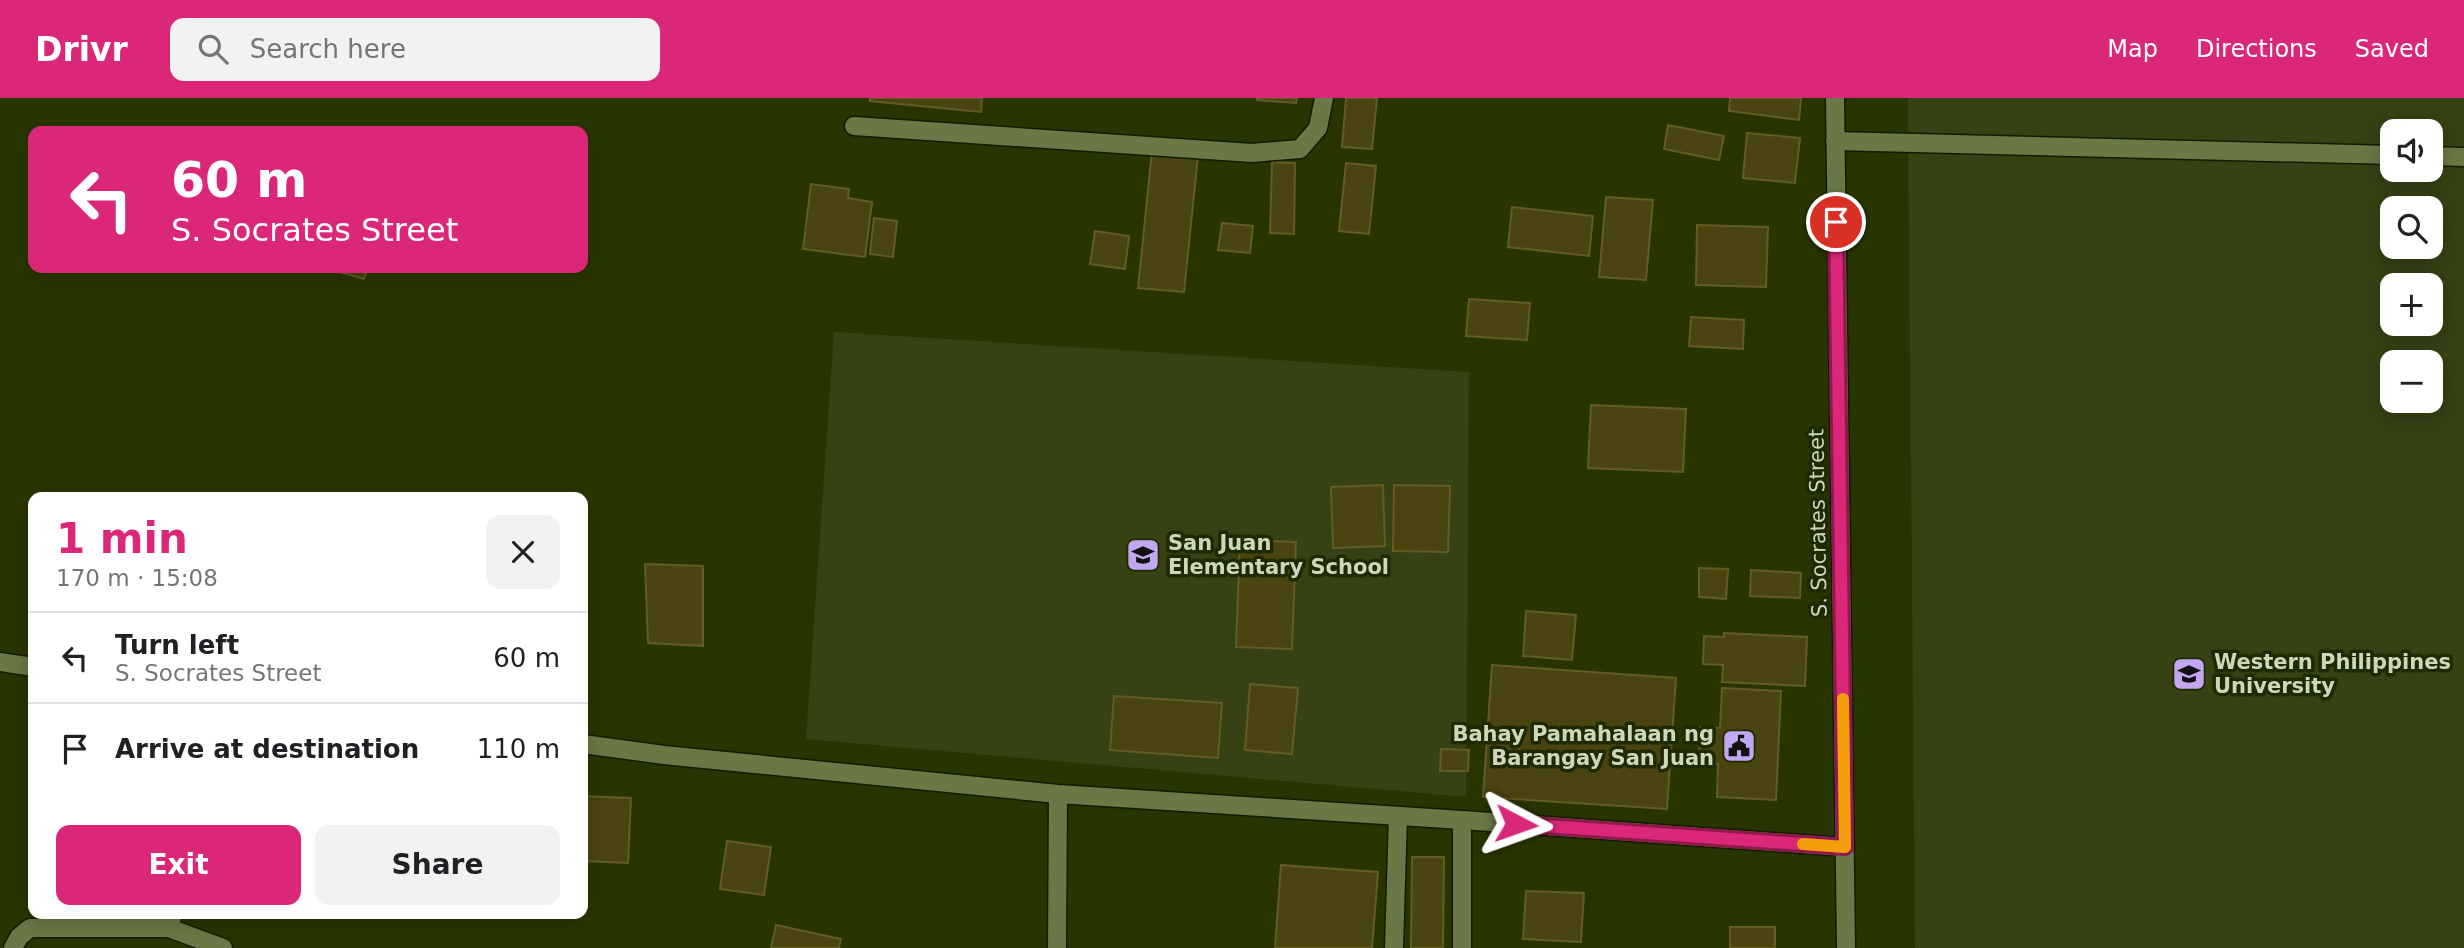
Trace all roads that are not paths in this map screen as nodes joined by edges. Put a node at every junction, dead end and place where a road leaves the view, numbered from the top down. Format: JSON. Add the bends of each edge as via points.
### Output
{"nodes":[{"id":1,"x":1324,"y":98,"type":"edge"},
{"id":2,"x":1835,"y":98,"type":"edge"},
{"id":3,"x":854,"y":126,"type":"dead end"},
{"id":4,"x":1835,"y":141,"type":"junction"},
{"id":5,"x":2380,"y":155,"type":"edge"},
{"id":6,"x":2443,"y":156,"type":"edge"},
{"id":7,"x":2464,"y":157,"type":"edge"},
{"id":8,"x":0,"y":662,"type":"edge"},
{"id":9,"x":28,"y":666,"type":"edge"},
{"id":10,"x":588,"y":745,"type":"edge"},
{"id":11,"x":1058,"y":794,"type":"junction"},
{"id":12,"x":1398,"y":816,"type":"junction"},
{"id":13,"x":1462,"y":820,"type":"junction"},
{"id":14,"x":1845,"y":847,"type":"junction"},
{"id":15,"x":171,"y":921,"type":"edge"},
{"id":16,"x":13,"y":948,"type":"edge"},
{"id":17,"x":223,"y":948,"type":"edge"},
{"id":18,"x":1057,"y":948,"type":"edge"},
{"id":19,"x":1394,"y":948,"type":"edge"},
{"id":20,"x":1462,"y":948,"type":"edge"},
{"id":21,"x":1846,"y":948,"type":"edge"}],
"edges":[{"from":1,"to":3,"type":"street","via":[[1318,128],[1300,149],[1252,153]]},
{"from":2,"to":4,"type":"street","name":"S. Socrates Street"},
{"from":4,"to":5,"type":"street"},
{"from":4,"to":14,"type":"street","name":"S. Socrates Street"},
{"from":6,"to":7,"type":"street"},
{"from":8,"to":9,"type":"street"},
{"from":10,"to":11,"type":"street"},
{"from":11,"to":12,"type":"street"},
{"from":11,"to":18,"type":"street"},
{"from":12,"to":13,"type":"street"},
{"from":12,"to":19,"type":"street"},
{"from":13,"to":14,"type":"street"},
{"from":13,"to":20,"type":"street"},
{"from":14,"to":21,"type":"street","name":"S. Socrates Street"},
{"from":15,"to":16,"type":"street","via":[[30,928]]},
{"from":15,"to":17,"type":"street"}]}
